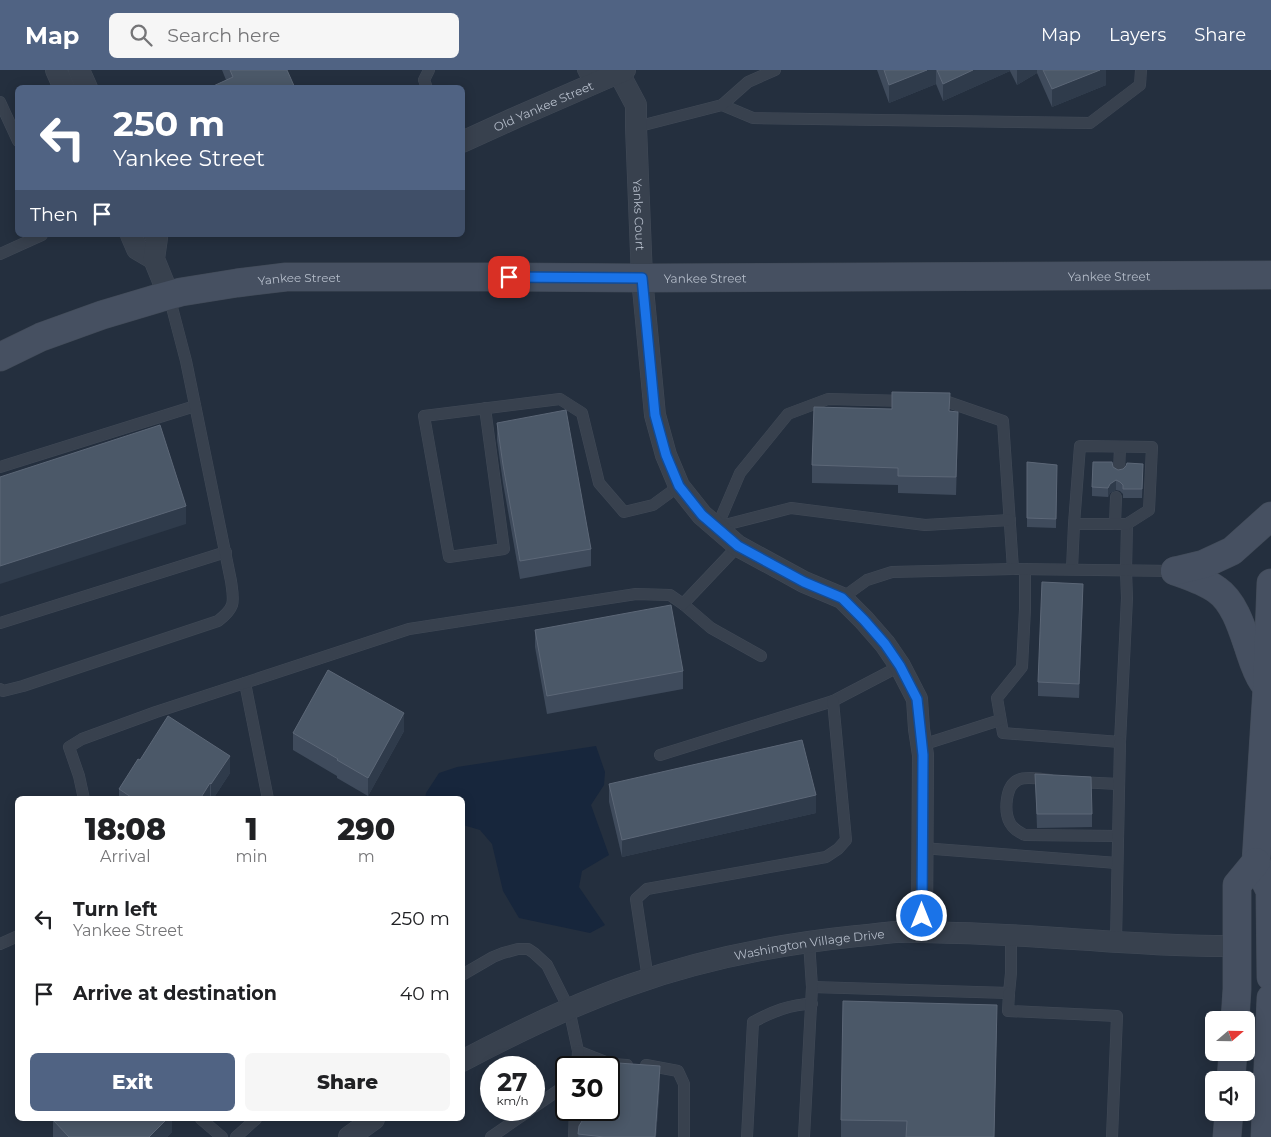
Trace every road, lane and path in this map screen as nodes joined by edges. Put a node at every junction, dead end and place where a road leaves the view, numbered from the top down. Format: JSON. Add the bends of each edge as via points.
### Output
{"nodes":[{"id":1,"x":56,"y":70,"type":"edge"},
{"id":2,"x":79,"y":70,"type":"edge"},
{"id":3,"x":429,"y":70,"type":"edge"},
{"id":4,"x":583,"y":70,"type":"edge"},
{"id":5,"x":775,"y":70,"type":"edge"},
{"id":6,"x":1141,"y":70,"type":"edge"},
{"id":7,"x":622,"y":71,"type":"edge"},
{"id":8,"x":63,"y":85,"type":"edge"},
{"id":9,"x":86,"y":85,"type":"edge"},
{"id":10,"x":426,"y":85,"type":"edge"},
{"id":11,"x":0,"y":102,"type":"edge"},
{"id":12,"x":722,"y":105,"type":"junction"},
{"id":13,"x":636,"y":127,"type":"junction"},
{"id":14,"x":15,"y":134,"type":"edge"},
{"id":15,"x":465,"y":141,"type":"edge"},
{"id":16,"x":38,"y":237,"type":"edge"},
{"id":17,"x":132,"y":237,"type":"edge"},
{"id":18,"x":157,"y":237,"type":"edge"},
{"id":19,"x":0,"y":254,"type":"edge"},
{"id":20,"x":154,"y":259,"type":"junction"},
{"id":21,"x":1271,"y":275,"type":"edge"},
{"id":22,"x":642,"y":278,"type":"junction"},
{"id":23,"x":169,"y":296,"type":"junction"},
{"id":24,"x":0,"y":357,"type":"edge"},
{"id":25,"x":195,"y":406,"type":"junction"},
{"id":26,"x":485,"y":408,"type":"junction"},
{"id":27,"x":1120,"y":447,"type":"junction"},
{"id":28,"x":0,"y":467,"type":"edge"},
{"id":29,"x":1118,"y":472,"type":"edge"},
{"id":30,"x":679,"y":486,"type":"junction"},
{"id":31,"x":1116,"y":497,"type":"dead end"},
{"id":32,"x":1271,"y":516,"type":"edge"},
{"id":33,"x":1010,"y":520,"type":"junction"},
{"id":34,"x":1074,"y":524,"type":"junction"},
{"id":35,"x":1115,"y":524,"type":"junction"},
{"id":36,"x":1127,"y":524,"type":"junction"},
{"id":37,"x":717,"y":528,"type":"junction"},
{"id":38,"x":738,"y":546,"type":"junction"},
{"id":39,"x":226,"y":552,"type":"junction"},
{"id":40,"x":1019,"y":569,"type":"junction"},
{"id":41,"x":1072,"y":569,"type":"junction"},
{"id":42,"x":1126,"y":571,"type":"junction"},
{"id":43,"x":1175,"y":571,"type":"junction"},
{"id":44,"x":1271,"y":583,"type":"edge"},
{"id":45,"x":842,"y":598,"type":"junction"},
{"id":46,"x":683,"y":604,"type":"junction"},
{"id":47,"x":0,"y":623,"type":"edge"},
{"id":48,"x":761,"y":656,"type":"dead end"},
{"id":49,"x":900,"y":666,"type":"junction"},
{"id":50,"x":244,"y":683,"type":"junction"},
{"id":51,"x":1266,"y":688,"type":"junction"},
{"id":52,"x":0,"y":689,"type":"edge"},
{"id":53,"x":833,"y":701,"type":"junction"},
{"id":54,"x":1000,"y":720,"type":"junction"},
{"id":55,"x":1120,"y":742,"type":"junction"},
{"id":56,"x":922,"y":745,"type":"junction"},
{"id":57,"x":660,"y":754,"type":"dead end"},
{"id":58,"x":1119,"y":784,"type":"junction"},
{"id":59,"x":83,"y":796,"type":"edge"},
{"id":60,"x":267,"y":796,"type":"edge"},
{"id":61,"x":1118,"y":836,"type":"junction"},
{"id":62,"x":922,"y":848,"type":"junction"},
{"id":63,"x":1117,"y":863,"type":"junction"},
{"id":64,"x":1253,"y":866,"type":"junction"},
{"id":65,"x":922,"y":932,"type":"junction"},
{"id":66,"x":1011,"y":935,"type":"junction"},
{"id":67,"x":15,"y":937,"type":"edge"},
{"id":68,"x":1116,"y":941,"type":"junction"},
{"id":69,"x":810,"y":942,"type":"junction"},
{"id":70,"x":0,"y":944,"type":"edge"},
{"id":71,"x":1237,"y":946,"type":"junction"},
{"id":72,"x":1271,"y":955,"type":"edge"},
{"id":73,"x":465,"y":973,"type":"edge"},
{"id":74,"x":1271,"y":977,"type":"edge"},
{"id":75,"x":648,"y":979,"type":"junction"},
{"id":76,"x":812,"y":987,"type":"junction"},
{"id":77,"x":1009,"y":993,"type":"junction"},
{"id":78,"x":812,"y":1004,"type":"junction"},
{"id":79,"x":569,"y":1008,"type":"junction"},
{"id":80,"x":1236,"y":1011,"type":"edge"},
{"id":81,"x":1270,"y":1011,"type":"edge"},
{"id":82,"x":578,"y":1051,"type":"junction"},
{"id":83,"x":578,"y":1056,"type":"edge"},
{"id":84,"x":465,"y":1059,"type":"edge"},
{"id":85,"x":204,"y":1121,"type":"edge"},
{"id":86,"x":254,"y":1121,"type":"edge"},
{"id":87,"x":371,"y":1121,"type":"edge"},
{"id":88,"x":514,"y":1121,"type":"edge"},
{"id":89,"x":575,"y":1121,"type":"edge"},
{"id":90,"x":1228,"y":1121,"type":"edge"},
{"id":91,"x":222,"y":1137,"type":"edge"},
{"id":92,"x":236,"y":1137,"type":"edge"},
{"id":93,"x":349,"y":1137,"type":"edge"},
{"id":94,"x":491,"y":1137,"type":"edge"},
{"id":95,"x":574,"y":1137,"type":"edge"},
{"id":96,"x":684,"y":1137,"type":"edge"},
{"id":97,"x":747,"y":1137,"type":"edge"},
{"id":98,"x":804,"y":1137,"type":"edge"},
{"id":99,"x":1112,"y":1137,"type":"edge"},
{"id":100,"x":1227,"y":1137,"type":"edge"},
{"id":101,"x":1265,"y":1137,"type":"edge"}],
"edges":[{"from":1,"to":8,"type":"street"},
{"from":2,"to":9,"type":"street"},
{"from":3,"to":10,"type":"lane","via":[[424,80]]},
{"from":4,"to":7,"type":"lane","via":[[585,74]]},
{"from":5,"to":12,"type":"lane","via":[[748,82]]},
{"from":6,"to":12,"type":"lane","via":[[1140,84],[1090,123],[753,118]]},
{"from":7,"to":13,"type":"street","name":"Yanks Court","via":[[636,105]]},
{"from":7,"to":15,"type":"street","name":"Old Yankee Street"},
{"from":11,"to":14,"type":"lane"},
{"from":12,"to":13,"type":"lane"},
{"from":13,"to":22,"type":"street","name":"Yanks Court"},
{"from":16,"to":19,"type":"lane"},
{"from":17,"to":20,"type":"street","via":[[137,249]]},
{"from":18,"to":20,"type":"street"},
{"from":20,"to":23,"type":"street"},
{"from":21,"to":22,"type":"street","name":"Yankee Street"},
{"from":22,"to":23,"type":"street","name":"Yankee Street","via":[[286,277]]},
{"from":22,"to":30,"type":"street","name":"Yanks Court","via":[[655,415]]},
{"from":23,"to":24,"type":"street","name":"Yankee Street","via":[[102,315]]},
{"from":23,"to":25,"type":"lane"},
{"from":25,"to":28,"type":"lane"},
{"from":25,"to":39,"type":"lane"},
{"from":26,"to":26,"type":"lane","via":[[424,416],[449,557],[504,550]]},
{"from":26,"to":30,"type":"lane","via":[[560,399],[582,413],[599,483],[624,512],[653,505]]},
{"from":27,"to":29,"type":"lane"},
{"from":27,"to":34,"type":"lane","via":[[1080,446]]},
{"from":27,"to":36,"type":"lane","via":[[1152,447],[1149,510]]},
{"from":30,"to":37,"type":"street","name":"Yanks Court"},
{"from":31,"to":35,"type":"lane"},
{"from":32,"to":43,"type":"street","via":[[1232,550],[1204,564]]},
{"from":33,"to":37,"type":"lane","via":[[925,525],[791,508]]},
{"from":33,"to":37,"type":"lane","via":[[1003,421],[948,402],[828,399],[788,414],[740,472]]},
{"from":33,"to":40,"type":"lane"},
{"from":34,"to":35,"type":"lane"},
{"from":34,"to":41,"type":"lane"},
{"from":35,"to":36,"type":"lane"},
{"from":36,"to":42,"type":"lane"},
{"from":37,"to":38,"type":"street","name":"Yanks Court"},
{"from":38,"to":45,"type":"street","name":"Yanks Court","via":[[804,582]]},
{"from":38,"to":46,"type":"lane"},
{"from":39,"to":47,"type":"lane"},
{"from":39,"to":52,"type":"lane","via":[[234,598],[230,612],[218,621],[23,686]]},
{"from":40,"to":41,"type":"lane"},
{"from":40,"to":45,"type":"lane","via":[[892,572],[867,580]]},
{"from":40,"to":54,"type":"lane","via":[[1025,609],[1022,667],[997,698]]},
{"from":41,"to":42,"type":"lane"},
{"from":42,"to":43,"type":"lane"},
{"from":42,"to":55,"type":"lane"},
{"from":43,"to":51,"type":"street","via":[[1218,590],[1231,604],[1257,673]]},
{"from":44,"to":51,"type":"street"},
{"from":45,"to":49,"type":"street","name":"Yanks Court","via":[[885,644]]},
{"from":46,"to":48,"type":"lane","via":[[711,628]]},
{"from":46,"to":50,"type":"lane","via":[[670,595],[636,594],[409,629]]},
{"from":49,"to":53,"type":"lane"},
{"from":49,"to":56,"type":"street","name":"Yanks Court","via":[[917,699]]},
{"from":50,"to":59,"type":"lane","via":[[128,722],[82,739],[70,747]]},
{"from":50,"to":60,"type":"lane"},
{"from":51,"to":64,"type":"street"},
{"from":53,"to":57,"type":"lane"},
{"from":53,"to":75,"type":"lane","via":[[846,840],[826,857],[648,888],[636,899]]},
{"from":54,"to":55,"type":"lane","via":[[1003,733]]},
{"from":54,"to":56,"type":"lane"},
{"from":55,"to":58,"type":"lane"},
{"from":56,"to":62,"type":"street","name":"Yanks Court"},
{"from":58,"to":61,"type":"lane"},
{"from":58,"to":61,"type":"lane","via":[[1020,779],[1010,789],[1007,809],[1014,828],[1025,835]]},
{"from":61,"to":63,"type":"lane"},
{"from":62,"to":63,"type":"lane"},
{"from":62,"to":65,"type":"street","name":"Yanks Court"},
{"from":63,"to":68,"type":"lane"},
{"from":64,"to":71,"type":"street","via":[[1237,885]]},
{"from":64,"to":72,"type":"street","via":[[1270,891]]},
{"from":65,"to":66,"type":"street","name":"Washington Village Drive"},
{"from":65,"to":69,"type":"street","name":"Washington Village Drive"},
{"from":66,"to":68,"type":"street","name":"Washington Village Drive"},
{"from":66,"to":77,"type":"lane"},
{"from":67,"to":70,"type":"lane"},
{"from":68,"to":71,"type":"street","name":"Washington Village Drive"},
{"from":69,"to":75,"type":"street","name":"Washington Village Drive","via":[[693,965]]},
{"from":69,"to":76,"type":"lane"},
{"from":71,"to":80,"type":"street"},
{"from":71,"to":81,"type":"street","via":[[1247,950],[1254,1000]]},
{"from":72,"to":74,"type":"street"},
{"from":73,"to":79,"type":"lane","via":[[493,957],[528,949],[547,965]]},
{"from":75,"to":79,"type":"street","name":"Washington Village Drive"},
{"from":76,"to":77,"type":"lane"},
{"from":76,"to":78,"type":"lane"},
{"from":77,"to":99,"type":"lane","via":[[1008,1011],[1117,1016]]},
{"from":78,"to":97,"type":"lane","via":[[774,1011],[753,1022]]},
{"from":78,"to":98,"type":"lane"},
{"from":79,"to":82,"type":"lane"},
{"from":79,"to":84,"type":"street","name":"Washington Village Drive"},
{"from":81,"to":101,"type":"street"},
{"from":82,"to":83,"type":"lane"},
{"from":82,"to":96,"type":"lane","via":[[611,1064],[649,1065],[678,1071],[684,1084]]},
{"from":85,"to":91,"type":"lane"},
{"from":86,"to":92,"type":"lane"},
{"from":87,"to":93,"type":"street"},
{"from":88,"to":94,"type":"lane"},
{"from":89,"to":95,"type":"lane"},
{"from":90,"to":100,"type":"street"}]}
